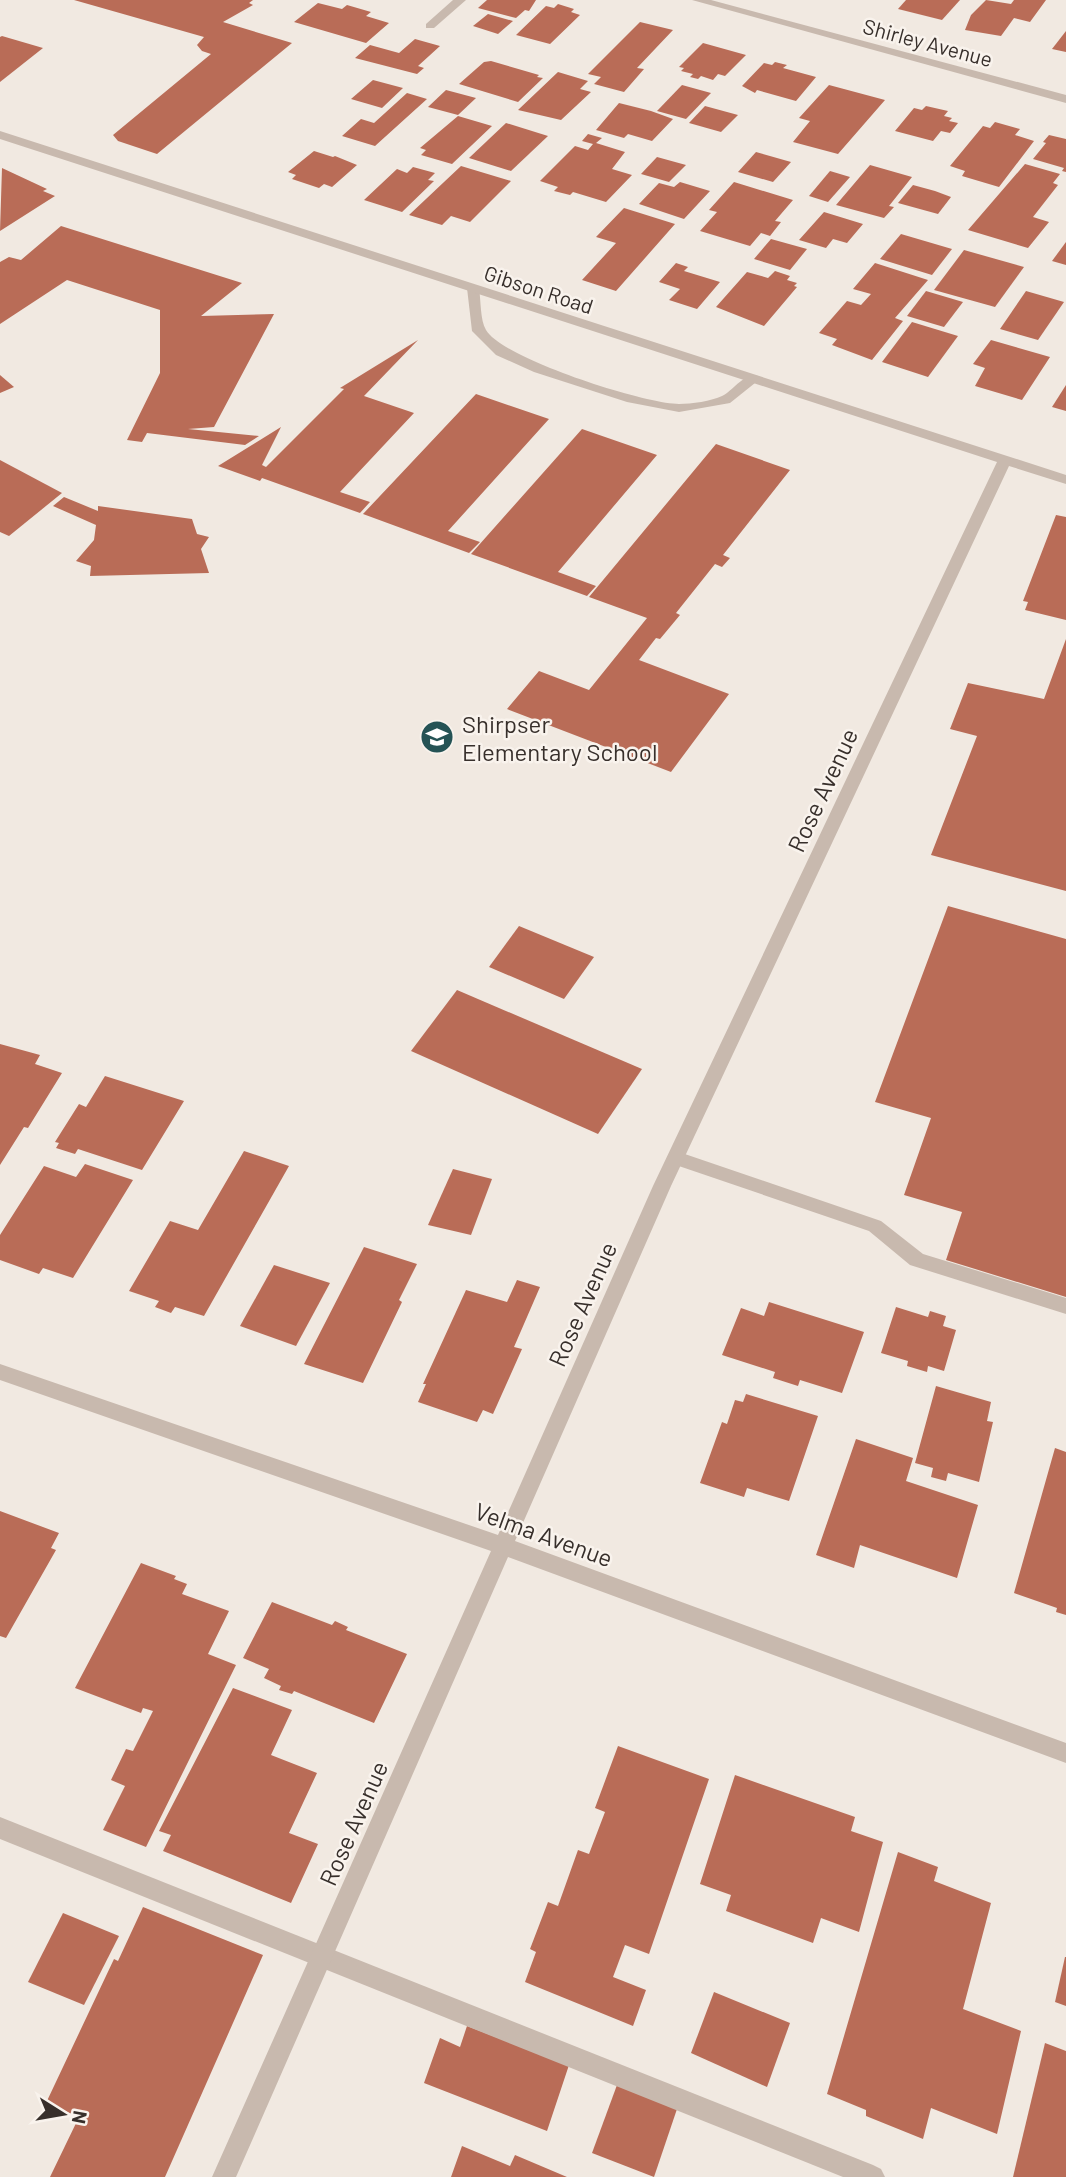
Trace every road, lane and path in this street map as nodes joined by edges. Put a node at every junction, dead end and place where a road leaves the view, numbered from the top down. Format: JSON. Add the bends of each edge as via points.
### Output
{"nodes":[{"id":1,"x":460,"y":0,"type":"edge"},
{"id":2,"x":698,"y":0,"type":"edge"},
{"id":3,"x":430,"y":26,"type":"dead end"},
{"id":4,"x":1066,"y":99,"type":"edge"},
{"id":5,"x":0,"y":135,"type":"edge"},
{"id":6,"x":474,"y":288,"type":"junction"},
{"id":7,"x":752,"y":379,"type":"junction"},
{"id":8,"x":1005,"y":460,"type":"junction"},
{"id":9,"x":1066,"y":480,"type":"edge"},
{"id":10,"x":676,"y":1158,"type":"junction"},
{"id":11,"x":1066,"y":1306,"type":"edge"},
{"id":12,"x":0,"y":1372,"type":"edge"},
{"id":13,"x":501,"y":1545,"type":"junction"},
{"id":14,"x":1066,"y":1753,"type":"edge"},
{"id":15,"x":0,"y":1828,"type":"edge"},
{"id":16,"x":321,"y":1956,"type":"junction"},
{"id":17,"x":224,"y":2177,"type":"edge"},
{"id":18,"x":873,"y":2177,"type":"edge"}],
"edges":[{"from":1,"to":3,"type":"street"},
{"from":2,"to":4,"type":"street","name":"Shirley Avenue"},
{"from":5,"to":6,"type":"street","name":"Gibson Road"},
{"from":6,"to":7,"type":"street","name":"Gibson Road"},
{"from":6,"to":7,"type":"street","via":[[479,331],[501,352],[539,369],[632,399],[679,408],[725,400]]},
{"from":7,"to":8,"type":"street","name":"Gibson Road"},
{"from":8,"to":9,"type":"street","name":"Gibson Road"},
{"from":8,"to":10,"type":"street","name":"Rose Avenue"},
{"from":10,"to":11,"type":"street","via":[[875,1226],[917,1260]]},
{"from":10,"to":13,"type":"street","name":"Rose Avenue"},
{"from":12,"to":13,"type":"street","name":"Velma Avenue"},
{"from":13,"to":14,"type":"street","name":"Velma Avenue"},
{"from":13,"to":16,"type":"street","name":"Rose Avenue"},
{"from":15,"to":16,"type":"street"},
{"from":16,"to":17,"type":"street","name":"Rose Avenue"},
{"from":16,"to":18,"type":"street"}]}
